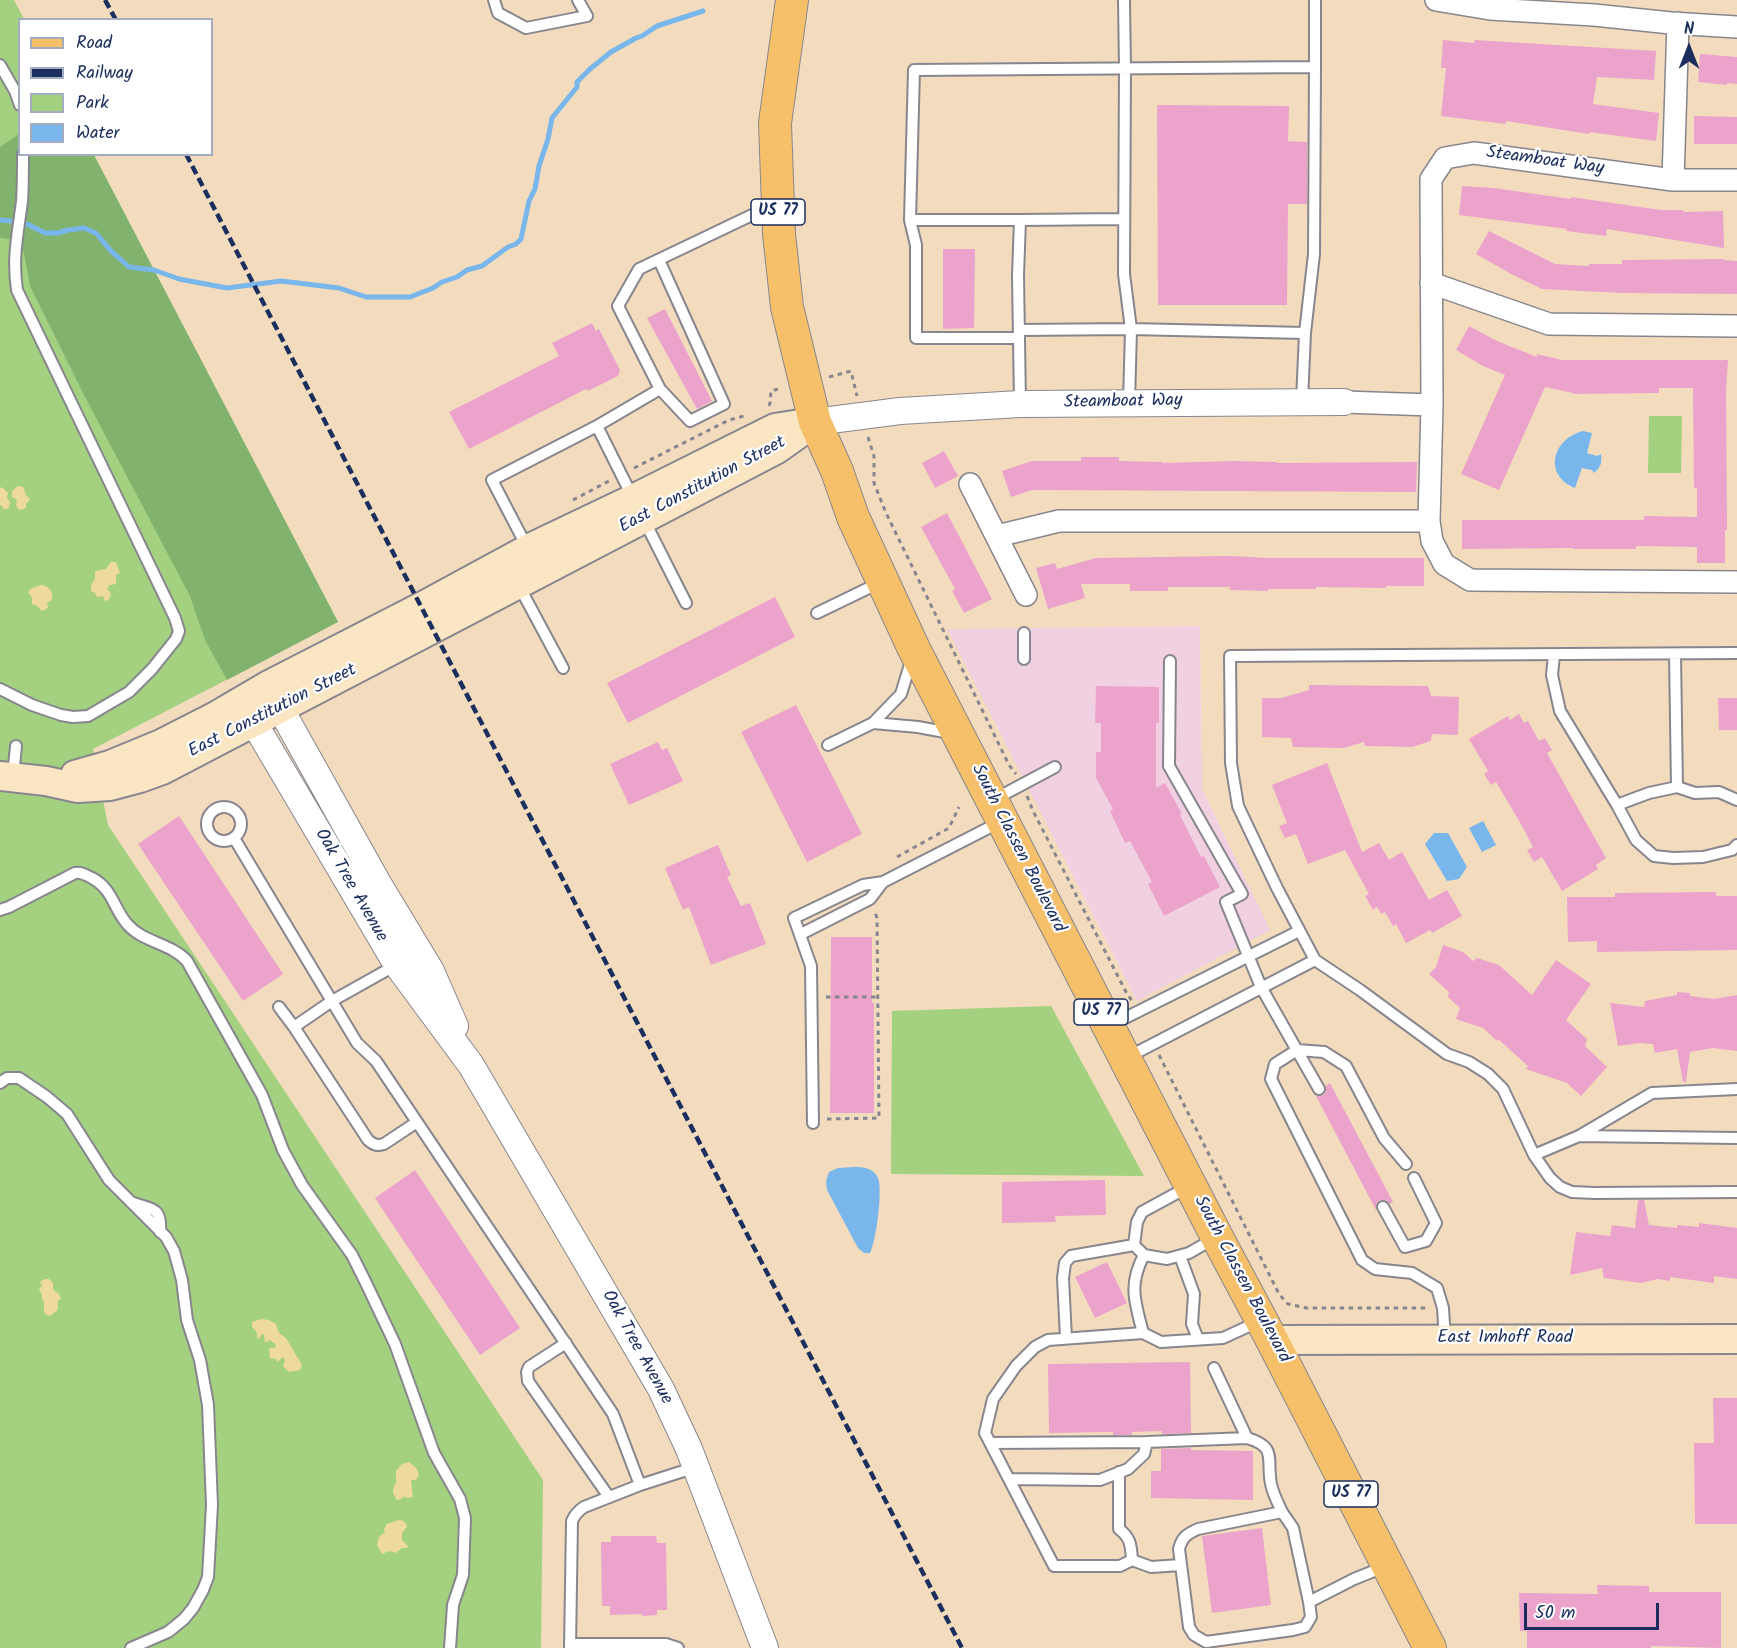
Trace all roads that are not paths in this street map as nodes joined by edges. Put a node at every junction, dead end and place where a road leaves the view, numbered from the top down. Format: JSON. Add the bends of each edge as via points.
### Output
{"nodes":[{"id":1,"x":494,"y":0,"type":"edge"},
{"id":2,"x":578,"y":0,"type":"edge"},
{"id":3,"x":792,"y":0,"type":"edge"},
{"id":4,"x":1124,"y":0,"type":"edge"},
{"id":5,"x":1315,"y":0,"type":"edge"},
{"id":6,"x":1436,"y":0,"type":"edge"},
{"id":7,"x":1594,"y":8,"type":"edge"},
{"id":8,"x":1678,"y":23,"type":"junction"},
{"id":9,"x":1737,"y":27,"type":"edge"},
{"id":10,"x":0,"y":65,"type":"edge"},
{"id":11,"x":1315,"y":67,"type":"junction"},
{"id":12,"x":1125,"y":68,"type":"junction"},
{"id":13,"x":18,"y":99,"type":"edge"},
{"id":14,"x":23,"y":156,"type":"edge"},
{"id":15,"x":1673,"y":180,"type":"junction"},
{"id":16,"x":1737,"y":180,"type":"edge"},
{"id":17,"x":778,"y":202,"type":"junction"},
{"id":18,"x":1124,"y":219,"type":"junction"},
{"id":19,"x":910,"y":220,"type":"junction"},
{"id":20,"x":1020,"y":220,"type":"junction"},
{"id":21,"x":658,"y":260,"type":"junction"},
{"id":22,"x":1431,"y":283,"type":"junction"},
{"id":23,"x":1737,"y":327,"type":"edge"},
{"id":24,"x":1131,"y":329,"type":"junction"},
{"id":25,"x":1305,"y":333,"type":"junction"},
{"id":26,"x":1019,"y":334,"type":"junction"},
{"id":27,"x":660,"y":389,"type":"junction"},
{"id":28,"x":1302,"y":401,"type":"junction"},
{"id":29,"x":1129,"y":402,"type":"junction"},
{"id":30,"x":1344,"y":402,"type":"joint"},
{"id":31,"x":1020,"y":404,"type":"junction"},
{"id":32,"x":1432,"y":405,"type":"junction"},
{"id":33,"x":815,"y":422,"type":"junction"},
{"id":34,"x":597,"y":426,"type":"junction"},
{"id":35,"x":970,"y":484,"type":"dead end"},
{"id":36,"x":638,"y":509,"type":"junction"},
{"id":37,"x":1429,"y":521,"type":"junction"},
{"id":38,"x":997,"y":536,"type":"junction"},
{"id":39,"x":528,"y":549,"type":"junction"},
{"id":40,"x":883,"y":582,"type":"junction"},
{"id":41,"x":1737,"y":582,"type":"edge"},
{"id":42,"x":518,"y":584,"type":"junction"},
{"id":43,"x":1026,"y":596,"type":"dead end"},
{"id":44,"x":686,"y":603,"type":"dead end"},
{"id":45,"x":818,"y":613,"type":"dead end"},
{"id":46,"x":1024,"y":633,"type":"dead end"},
{"id":47,"x":914,"y":649,"type":"junction"},
{"id":48,"x":1737,"y":653,"type":"edge"},
{"id":49,"x":1675,"y":654,"type":"junction"},
{"id":50,"x":1554,"y":655,"type":"junction"},
{"id":51,"x":1024,"y":659,"type":"dead end"},
{"id":52,"x":1170,"y":661,"type":"dead end"},
{"id":53,"x":562,"y":668,"type":"dead end"},
{"id":54,"x":0,"y":689,"type":"edge"},
{"id":55,"x":274,"y":697,"type":"junction"},
{"id":56,"x":247,"y":711,"type":"junction"},
{"id":57,"x":873,"y":723,"type":"junction"},
{"id":58,"x":958,"y":734,"type":"junction"},
{"id":59,"x":828,"y":745,"type":"dead end"},
{"id":60,"x":16,"y":746,"type":"dead end"},
{"id":61,"x":1055,"y":767,"type":"dead end"},
{"id":62,"x":6,"y":777,"type":"edge"},
{"id":63,"x":1677,"y":787,"type":"junction"},
{"id":64,"x":1737,"y":800,"type":"edge"},
{"id":65,"x":1617,"y":805,"type":"junction"},
{"id":66,"x":998,"y":811,"type":"junction"},
{"id":67,"x":234,"y":838,"type":"dead end"},
{"id":68,"x":1737,"y":845,"type":"edge"},
{"id":69,"x":883,"y":882,"type":"junction"},
{"id":70,"x":379,"y":885,"type":"junction"},
{"id":71,"x":358,"y":899,"type":"junction"},
{"id":72,"x":0,"y":910,"type":"edge"},
{"id":73,"x":1299,"y":931,"type":"junction"},
{"id":74,"x":801,"y":934,"type":"junction"},
{"id":75,"x":1248,"y":956,"type":"junction"},
{"id":76,"x":1315,"y":960,"type":"junction"},
{"id":77,"x":397,"y":965,"type":"junction"},
{"id":78,"x":1261,"y":987,"type":"junction"},
{"id":79,"x":332,"y":1001,"type":"junction"},
{"id":80,"x":279,"y":1007,"type":"dead end"},
{"id":81,"x":1109,"y":1026,"type":"junction"},
{"id":82,"x":294,"y":1027,"type":"junction"},
{"id":83,"x":1297,"y":1050,"type":"junction"},
{"id":84,"x":1125,"y":1058,"type":"junction"},
{"id":85,"x":471,"y":1065,"type":"junction"},
{"id":86,"x":0,"y":1083,"type":"edge"},
{"id":87,"x":1319,"y":1089,"type":"dead end"},
{"id":88,"x":1737,"y":1089,"type":"edge"},
{"id":89,"x":817,"y":1121,"type":"road end"},
{"id":90,"x":417,"y":1122,"type":"junction"},
{"id":91,"x":1579,"y":1136,"type":"junction"},
{"id":92,"x":1737,"y":1138,"type":"edge"},
{"id":93,"x":1534,"y":1155,"type":"junction"},
{"id":94,"x":1406,"y":1164,"type":"dead end"},
{"id":95,"x":1414,"y":1178,"type":"dead end"},
{"id":96,"x":1191,"y":1185,"type":"junction"},
{"id":97,"x":1737,"y":1192,"type":"edge"},
{"id":98,"x":1383,"y":1207,"type":"dead end"},
{"id":99,"x":1217,"y":1237,"type":"junction"},
{"id":100,"x":1134,"y":1245,"type":"junction"},
{"id":101,"x":1144,"y":1255,"type":"junction"},
{"id":102,"x":1180,"y":1256,"type":"junction"},
{"id":103,"x":1267,"y":1330,"type":"junction"},
{"id":104,"x":1143,"y":1333,"type":"junction"},
{"id":105,"x":1066,"y":1338,"type":"junction"},
{"id":106,"x":1737,"y":1338,"type":"edge"},
{"id":107,"x":1198,"y":1339,"type":"junction"},
{"id":108,"x":1445,"y":1339,"type":"junction"},
{"id":109,"x":566,"y":1343,"type":"junction"},
{"id":110,"x":1214,"y":1368,"type":"dead end"},
{"id":111,"x":1247,"y":1438,"type":"junction"},
{"id":112,"x":1147,"y":1442,"type":"junction"},
{"id":113,"x":990,"y":1443,"type":"junction"},
{"id":114,"x":696,"y":1467,"type":"junction"},
{"id":115,"x":1119,"y":1472,"type":"junction"},
{"id":116,"x":1009,"y":1479,"type":"junction"},
{"id":117,"x":640,"y":1485,"type":"junction"},
{"id":118,"x":609,"y":1497,"type":"junction"},
{"id":119,"x":1282,"y":1512,"type":"junction"},
{"id":120,"x":1132,"y":1560,"type":"junction"},
{"id":121,"x":1181,"y":1565,"type":"junction"},
{"id":122,"x":1388,"y":1565,"type":"junction"},
{"id":123,"x":1309,"y":1602,"type":"junction"},
{"id":124,"x":570,"y":1646,"type":"edge"},
{"id":125,"x":131,"y":1648,"type":"edge"},
{"id":126,"x":450,"y":1648,"type":"edge"},
{"id":127,"x":678,"y":1648,"type":"edge"},
{"id":128,"x":765,"y":1648,"type":"edge"},
{"id":129,"x":1430,"y":1648,"type":"edge"}],
"edges":[{"from":1,"to":2,"type":"lane","via":[[498,13],[526,28],[587,16]]},
{"from":3,"to":17,"type":"main road","name":"South Classen Boulevard","number":"US 77","via":[[775,123]]},
{"from":4,"to":12,"type":"lane"},
{"from":5,"to":11,"type":"lane"},
{"from":6,"to":7,"type":"street","via":[[1490,9]]},
{"from":7,"to":8,"type":"street"},
{"from":8,"to":9,"type":"street"},
{"from":8,"to":15,"type":"street"},
{"from":10,"to":13,"type":"lane"},
{"from":11,"to":12,"type":"lane"},
{"from":11,"to":25,"type":"lane","via":[[1314,254]]},
{"from":12,"to":18,"type":"lane"},
{"from":12,"to":19,"type":"lane","via":[[914,70]]},
{"from":14,"to":54,"type":"lane","via":[[14,271],[17,290],[179,631],[152,669],[129,692],[88,716],[61,715]]},
{"from":15,"to":16,"type":"street","name":"Steamboat Way"},
{"from":15,"to":22,"type":"street","name":"Steamboat Way","via":[[1474,153],[1446,158],[1431,179]]},
{"from":17,"to":21,"type":"lane"},
{"from":17,"to":33,"type":"main road","name":"South Classen Boulevard","number":"US 77","via":[[787,307]]},
{"from":18,"to":20,"type":"lane"},
{"from":18,"to":24,"type":"lane","via":[[1124,274]]},
{"from":19,"to":20,"type":"lane"},
{"from":19,"to":26,"type":"lane","via":[[916,245],[916,338]]},
{"from":20,"to":26,"type":"lane"},
{"from":21,"to":27,"type":"lane","via":[[639,269],[618,306]]},
{"from":21,"to":27,"type":"lane","via":[[724,404],[690,421]]},
{"from":22,"to":23,"type":"street","via":[[1549,324]]},
{"from":22,"to":32,"type":"street","name":"Steamboat Way"},
{"from":24,"to":25,"type":"lane"},
{"from":24,"to":26,"type":"lane"},
{"from":24,"to":29,"type":"lane"},
{"from":25,"to":28,"type":"lane"},
{"from":26,"to":31,"type":"lane"},
{"from":27,"to":34,"type":"lane"},
{"from":28,"to":29,"type":"street","name":"Steamboat Way"},
{"from":28,"to":30,"type":"street","name":"Steamboat Way"},
{"from":29,"to":31,"type":"street","name":"Steamboat Way"},
{"from":30,"to":32,"type":"street","name":"Steamboat Way"},
{"from":31,"to":33,"type":"street","name":"Steamboat Way","via":[[900,411]]},
{"from":32,"to":37,"type":"street","name":"Steamboat Way"},
{"from":33,"to":36,"type":"main road","name":"East Constitution Street","via":[[775,428]]},
{"from":33,"to":40,"type":"main road","name":"South Classen Boulevard","number":"US 77"},
{"from":34,"to":36,"type":"lane"},
{"from":34,"to":39,"type":"lane","via":[[492,480]]},
{"from":35,"to":38,"type":"street"},
{"from":36,"to":39,"type":"main road","name":"East Constitution Street"},
{"from":36,"to":42,"type":"main road","name":"East Constitution Street"},
{"from":36,"to":44,"type":"lane"},
{"from":37,"to":38,"type":"street","via":[[1059,521]]},
{"from":37,"to":41,"type":"street","name":"Steamboat Way","via":[[1432,542],[1444,564],[1470,580]]},
{"from":38,"to":43,"type":"street"},
{"from":39,"to":55,"type":"main road","name":"East Constitution Street","via":[[421,607]]},
{"from":40,"to":45,"type":"lane"},
{"from":40,"to":47,"type":"main road","name":"South Classen Boulevard","number":"US 77"},
{"from":42,"to":53,"type":"lane"},
{"from":42,"to":55,"type":"main road","name":"East Constitution Street"},
{"from":46,"to":51,"type":"lane"},
{"from":47,"to":57,"type":"lane","via":[[901,694]]},
{"from":47,"to":58,"type":"main road","name":"South Classen Boulevard","number":"US 77"},
{"from":48,"to":49,"type":"lane"},
{"from":49,"to":50,"type":"lane"},
{"from":49,"to":63,"type":"lane"},
{"from":50,"to":65,"type":"lane","via":[[1552,675],[1560,711]]},
{"from":50,"to":73,"type":"lane","via":[[1230,656],[1230,763],[1238,806]]},
{"from":52,"to":75,"type":"lane","via":[[1169,766],[1242,894],[1226,902]]},
{"from":55,"to":56,"type":"main road","name":"East Constitution Street"},
{"from":55,"to":70,"type":"street","name":"Oak Tree Avenue"},
{"from":56,"to":62,"type":"main road","name":"East Constitution Street","via":[[162,770],[140,778],[110,786],[78,788]]},
{"from":56,"to":71,"type":"street","name":"Oak Tree Avenue"},
{"from":57,"to":58,"type":"lane"},
{"from":57,"to":59,"type":"lane"},
{"from":58,"to":66,"type":"main road","name":"South Classen Boulevard","number":"US 77"},
{"from":60,"to":62,"type":"lane"},
{"from":61,"to":66,"type":"lane","via":[[1021,785]]},
{"from":63,"to":64,"type":"lane","via":[[1695,793],[1719,792]]},
{"from":63,"to":65,"type":"lane"},
{"from":65,"to":68,"type":"lane","via":[[1636,840],[1654,856],[1703,857],[1732,850]]},
{"from":66,"to":69,"type":"lane"},
{"from":66,"to":81,"type":"main road","name":"South Classen Boulevard","number":"US 77"},
{"from":67,"to":79,"type":"lane"},
{"from":69,"to":74,"type":"lane","via":[[870,899]]},
{"from":69,"to":74,"type":"lane","via":[[863,885],[794,918]]},
{"from":70,"to":71,"type":"street"},
{"from":70,"to":85,"type":"street","name":"Oak Tree Avenue","via":[[431,971]]},
{"from":71,"to":77,"type":"street","name":"Oak Tree Avenue"},
{"from":72,"to":126,"type":"lane","via":[[80,873],[104,886],[136,933],[180,953],[192,970],[262,1095],[302,1185],[352,1255],[395,1344],[434,1453],[460,1499],[465,1518],[463,1575],[453,1605]]},
{"from":73,"to":75,"type":"lane"},
{"from":73,"to":76,"type":"lane"},
{"from":74,"to":89,"type":"lane","via":[[811,966]]},
{"from":75,"to":78,"type":"lane"},
{"from":75,"to":81,"type":"lane"},
{"from":76,"to":78,"type":"lane"},
{"from":76,"to":93,"type":"lane","via":[[1448,1054],[1488,1074],[1503,1089]]},
{"from":77,"to":79,"type":"lane"},
{"from":77,"to":85,"type":"street","name":"Oak Tree Avenue"},
{"from":78,"to":83,"type":"lane"},
{"from":78,"to":84,"type":"lane"},
{"from":79,"to":82,"type":"lane"},
{"from":79,"to":90,"type":"lane","via":[[357,1043],[376,1061]]},
{"from":80,"to":82,"type":"lane"},
{"from":81,"to":84,"type":"main road","name":"South Classen Boulevard","number":"US 77"},
{"from":82,"to":90,"type":"lane","via":[[372,1144],[384,1144]]},
{"from":83,"to":87,"type":"lane"},
{"from":83,"to":94,"type":"lane","via":[[1324,1052],[1346,1066],[1384,1138]]},
{"from":83,"to":108,"type":"lane","via":[[1275,1064],[1271,1079],[1362,1260],[1376,1269],[1412,1273],[1437,1288]]},
{"from":84,"to":96,"type":"main road","name":"South Classen Boulevard","number":"US 77"},
{"from":85,"to":114,"type":"street","name":"Oak Tree Avenue","via":[[661,1389]]},
{"from":86,"to":125,"type":"lane","via":[[18,1078],[68,1114],[109,1180],[174,1251],[182,1280],[187,1320],[200,1360],[208,1405],[212,1463],[208,1577],[184,1619],[168,1632]]},
{"from":88,"to":91,"type":"lane","via":[[1652,1093]]},
{"from":90,"to":109,"type":"lane"},
{"from":91,"to":92,"type":"lane"},
{"from":91,"to":93,"type":"lane"},
{"from":93,"to":97,"type":"lane","via":[[1550,1178],[1572,1192]]},
{"from":95,"to":98,"type":"lane","via":[[1436,1223],[1426,1241],[1405,1248]]},
{"from":96,"to":99,"type":"main road","name":"South Classen Boulevard","number":"US 77"},
{"from":96,"to":100,"type":"lane","via":[[1142,1212]]},
{"from":99,"to":102,"type":"lane"},
{"from":99,"to":103,"type":"main road","name":"South Classen Boulevard","number":"US 77"},
{"from":100,"to":101,"type":"lane"},
{"from":100,"to":105,"type":"lane","via":[[1071,1256],[1065,1263]]},
{"from":101,"to":102,"type":"lane","via":[[1167,1259]]},
{"from":101,"to":104,"type":"lane","via":[[1133,1285]]},
{"from":102,"to":107,"type":"lane","via":[[1194,1294],[1192,1324]]},
{"from":103,"to":107,"type":"lane"},
{"from":103,"to":108,"type":"main road","name":"East Imhoff Road"},
{"from":103,"to":122,"type":"main road","name":"South Classen Boulevard","number":"US 77"},
{"from":104,"to":105,"type":"lane"},
{"from":104,"to":107,"type":"lane","via":[[1161,1342]]},
{"from":105,"to":113,"type":"lane","via":[[1048,1340],[1035,1347],[1016,1366],[993,1399],[985,1433]]},
{"from":106,"to":108,"type":"main road","name":"East Imhoff Road"},
{"from":109,"to":117,"type":"lane","via":[[613,1414]]},
{"from":109,"to":118,"type":"lane","via":[[529,1367],[528,1380]]},
{"from":110,"to":111,"type":"lane"},
{"from":111,"to":112,"type":"lane"},
{"from":111,"to":119,"type":"lane","via":[[1266,1448],[1271,1484]]},
{"from":112,"to":113,"type":"lane"},
{"from":112,"to":115,"type":"lane","via":[[1144,1454]]},
{"from":113,"to":116,"type":"lane"},
{"from":114,"to":117,"type":"lane"},
{"from":114,"to":128,"type":"street","name":"Oak Tree Avenue"},
{"from":115,"to":116,"type":"lane","via":[[1100,1480]]},
{"from":115,"to":120,"type":"lane","via":[[1119,1529],[1131,1542]]},
{"from":116,"to":120,"type":"lane","via":[[1054,1566],[1120,1566]]},
{"from":117,"to":118,"type":"lane"},
{"from":118,"to":124,"type":"lane","via":[[578,1510],[572,1521]]},
{"from":119,"to":121,"type":"lane","via":[[1189,1533],[1179,1549]]},
{"from":119,"to":123,"type":"lane","via":[[1293,1528]]},
{"from":120,"to":121,"type":"lane","via":[[1151,1567]]},
{"from":121,"to":123,"type":"lane","via":[[1189,1627],[1206,1642],[1305,1627],[1311,1617]]},
{"from":122,"to":123,"type":"lane"},
{"from":122,"to":129,"type":"main road","name":"South Classen Boulevard","number":"US 77"},
{"from":124,"to":127,"type":"lane","via":[[666,1644]]}]}
